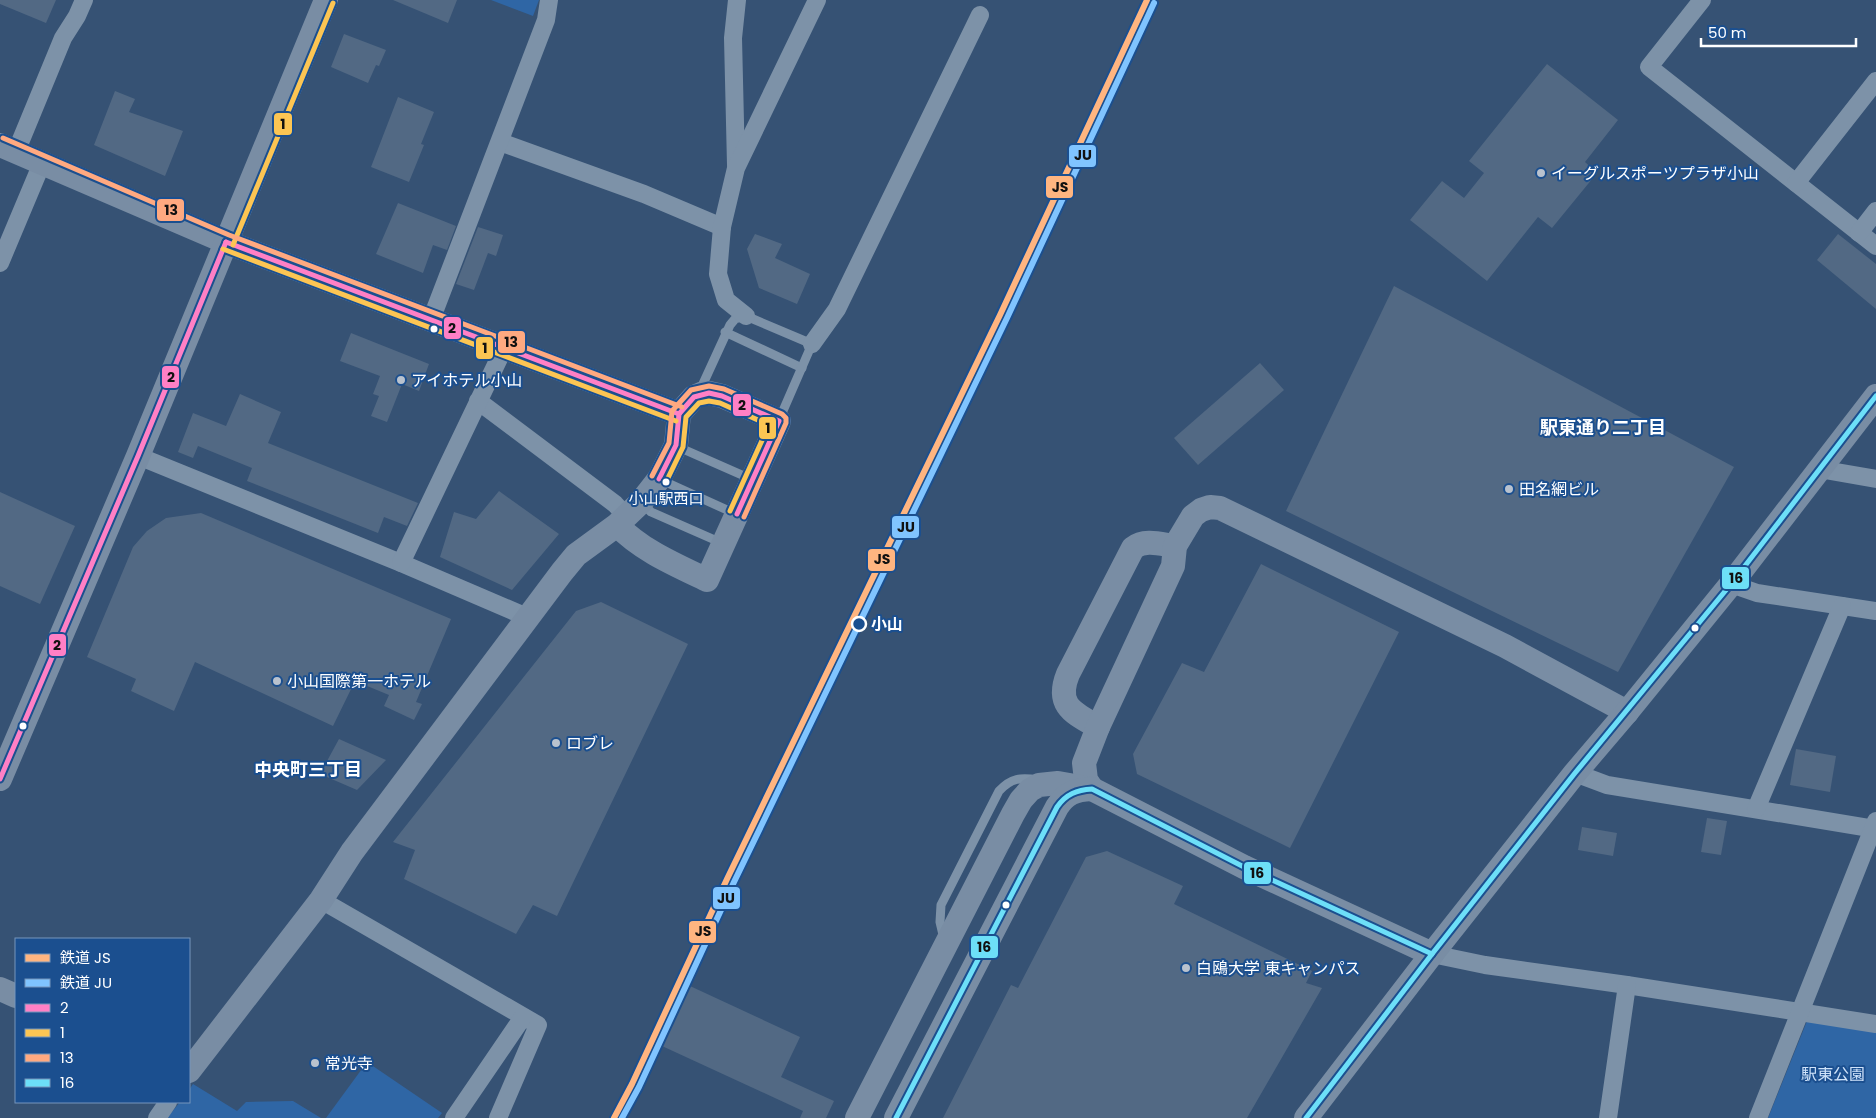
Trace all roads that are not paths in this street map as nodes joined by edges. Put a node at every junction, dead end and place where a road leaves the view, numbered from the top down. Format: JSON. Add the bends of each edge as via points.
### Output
{"nodes":[{"id":1,"x":84,"y":0,"type":"edge"},
{"id":2,"x":326,"y":0,"type":"edge"},
{"id":3,"x":549,"y":0,"type":"edge"},
{"id":4,"x":737,"y":0,"type":"edge"},
{"id":5,"x":817,"y":0,"type":"edge"},
{"id":6,"x":1702,"y":0,"type":"edge"},
{"id":7,"x":980,"y":15,"type":"dead end"},
{"id":8,"x":1876,"y":81,"type":"edge"},
{"id":9,"x":500,"y":142,"type":"junction"},
{"id":10,"x":8,"y":148,"type":"edge"},
{"id":11,"x":42,"y":163,"type":"junction"},
{"id":12,"x":736,"y":168,"type":"junction"},
{"id":13,"x":1796,"y":183,"type":"junction"},
{"id":14,"x":1876,"y":212,"type":"edge"},
{"id":15,"x":722,"y":227,"type":"junction"},
{"id":16,"x":1859,"y":233,"type":"junction"},
{"id":17,"x":226,"y":242,"type":"junction"},
{"id":18,"x":1876,"y":246,"type":"edge"},
{"id":19,"x":0,"y":263,"type":"edge"},
{"id":20,"x":746,"y":316,"type":"junction"},
{"id":21,"x":431,"y":320,"type":"junction"},
{"id":22,"x":725,"y":332,"type":"junction"},
{"id":23,"x":812,"y":344,"type":"junction"},
{"id":24,"x":504,"y":348,"type":"junction"},
{"id":25,"x":802,"y":368,"type":"junction"},
{"id":26,"x":1876,"y":396,"type":"edge"},
{"id":27,"x":478,"y":401,"type":"junction"},
{"id":28,"x":679,"y":414,"type":"junction"},
{"id":29,"x":778,"y":421,"type":"junction"},
{"id":30,"x":676,"y":445,"type":"junction"},
{"id":31,"x":138,"y":456,"type":"junction"},
{"id":32,"x":1819,"y":469,"type":"junction"},
{"id":33,"x":659,"y":479,"type":"junction"},
{"id":34,"x":754,"y":480,"type":"junction"},
{"id":35,"x":1876,"y":480,"type":"edge"},
{"id":36,"x":738,"y":514,"type":"junction"},
{"id":37,"x":628,"y":515,"type":"junction"},
{"id":38,"x":724,"y":544,"type":"junction"},
{"id":39,"x":1174,"y":546,"type":"junction"},
{"id":40,"x":401,"y":563,"type":"junction"},
{"id":41,"x":1731,"y":584,"type":"junction"},
{"id":42,"x":1842,"y":606,"type":"junction"},
{"id":43,"x":1876,"y":610,"type":"edge"},
{"id":44,"x":527,"y":617,"type":"junction"},
{"id":45,"x":1628,"y":712,"type":"junction"},
{"id":46,"x":1098,"y":727,"type":"junction"},
{"id":47,"x":1575,"y":773,"type":"junction"},
{"id":48,"x":0,"y":778,"type":"edge"},
{"id":49,"x":1092,"y":789,"type":"junction"},
{"id":50,"x":1756,"y":809,"type":"junction"},
{"id":51,"x":1875,"y":826,"type":"edge"},
{"id":52,"x":321,"y":900,"type":"junction"},
{"id":53,"x":1432,"y":954,"type":"junction"},
{"id":54,"x":1627,"y":985,"type":"junction"},
{"id":55,"x":0,"y":989,"type":"edge"},
{"id":56,"x":15,"y":996,"type":"edge"},
{"id":57,"x":1801,"y":1012,"type":"junction"},
{"id":58,"x":523,"y":1017,"type":"junction"},
{"id":59,"x":1876,"y":1024,"type":"edge"},
{"id":60,"x":190,"y":1070,"type":"edge"},
{"id":61,"x":167,"y":1103,"type":"edge"},
{"id":62,"x":157,"y":1118,"type":"edge"},
{"id":63,"x":454,"y":1118,"type":"edge"},
{"id":64,"x":498,"y":1118,"type":"edge"},
{"id":65,"x":856,"y":1118,"type":"edge"},
{"id":66,"x":896,"y":1118,"type":"edge"},
{"id":67,"x":1306,"y":1118,"type":"edge"},
{"id":68,"x":1608,"y":1118,"type":"edge"},
{"id":69,"x":1758,"y":1118,"type":"edge"}],
"edges":[{"from":1,"to":10,"type":"street"},
{"from":2,"to":17,"type":"street"},
{"from":3,"to":9,"type":"street","via":[[546,20]]},
{"from":4,"to":12,"type":"street","via":[[733,38]]},
{"from":5,"to":12,"type":"street"},
{"from":6,"to":13,"type":"street","via":[[1649,67]]},
{"from":7,"to":23,"type":"street","via":[[837,310]]},
{"from":8,"to":13,"type":"street"},
{"from":9,"to":15,"type":"street","via":[[644,194]]},
{"from":9,"to":21,"type":"street"},
{"from":10,"to":11,"type":"street"},
{"from":11,"to":17,"type":"street"},
{"from":11,"to":19,"type":"street"},
{"from":12,"to":15,"type":"street"},
{"from":13,"to":16,"type":"street"},
{"from":14,"to":16,"type":"street"},
{"from":15,"to":20,"type":"street","via":[[718,274],[726,300]]},
{"from":16,"to":18,"type":"street"},
{"from":17,"to":21,"type":"street"},
{"from":17,"to":31,"type":"street"},
{"from":20,"to":22,"type":"lane","via":[[735,319]]},
{"from":20,"to":23,"type":"lane"},
{"from":21,"to":24,"type":"street"},
{"from":22,"to":25,"type":"lane"},
{"from":22,"to":28,"type":"lane","via":[[702,386]]},
{"from":23,"to":25,"type":"lane"},
{"from":24,"to":27,"type":"street"},
{"from":24,"to":28,"type":"street"},
{"from":25,"to":29,"type":"lane"},
{"from":26,"to":32,"type":"street"},
{"from":27,"to":37,"type":"street"},
{"from":27,"to":40,"type":"street"},
{"from":28,"to":29,"type":"street","via":[[694,397],[709,393]]},
{"from":28,"to":30,"type":"street"},
{"from":29,"to":34,"type":"street"},
{"from":30,"to":33,"type":"street"},
{"from":30,"to":34,"type":"lane"},
{"from":31,"to":40,"type":"street"},
{"from":31,"to":48,"type":"street"},
{"from":32,"to":35,"type":"street"},
{"from":32,"to":41,"type":"street"},
{"from":33,"to":36,"type":"lane"},
{"from":33,"to":37,"type":"street"},
{"from":34,"to":36,"type":"street"},
{"from":36,"to":38,"type":"street"},
{"from":37,"to":38,"type":"lane","via":[[651,512]]},
{"from":37,"to":38,"type":"street","via":[[629,538],[660,558],[708,580]]},
{"from":37,"to":44,"type":"street","via":[[576,555]]},
{"from":39,"to":45,"type":"street","via":[[1193,516],[1210,507],[1220,508],[1505,646]]},
{"from":39,"to":46,"type":"street","via":[[1174,566]]},
{"from":39,"to":46,"type":"street","via":[[1147,542],[1133,548],[1068,674],[1063,693],[1066,704],[1074,713]]},
{"from":40,"to":44,"type":"street"},
{"from":41,"to":42,"type":"street","via":[[1757,593]]},
{"from":41,"to":45,"type":"street"},
{"from":42,"to":43,"type":"street"},
{"from":42,"to":50,"type":"street"},
{"from":44,"to":52,"type":"street","via":[[352,852]]},
{"from":45,"to":47,"type":"street"},
{"from":46,"to":49,"type":"street","via":[[1084,763],[1086,780]]},
{"from":47,"to":50,"type":"street","via":[[1607,785]]},
{"from":47,"to":53,"type":"street"},
{"from":49,"to":53,"type":"street","via":[[1244,867]]},
{"from":49,"to":65,"type":"street","via":[[1058,783],[1039,785],[1021,800]]},
{"from":49,"to":66,"type":"street","via":[[1071,792],[1057,807]]},
{"from":50,"to":51,"type":"street"},
{"from":51,"to":57,"type":"street"},
{"from":52,"to":58,"type":"street"},
{"from":52,"to":60,"type":"street"},
{"from":53,"to":54,"type":"street","via":[[1485,966]]},
{"from":53,"to":67,"type":"street"},
{"from":54,"to":57,"type":"street"},
{"from":54,"to":68,"type":"street"},
{"from":55,"to":56,"type":"street"},
{"from":57,"to":59,"type":"street"},
{"from":57,"to":69,"type":"street"},
{"from":58,"to":63,"type":"street"},
{"from":58,"to":64,"type":"street","via":[[538,1025]]},
{"from":61,"to":62,"type":"street"}]}
